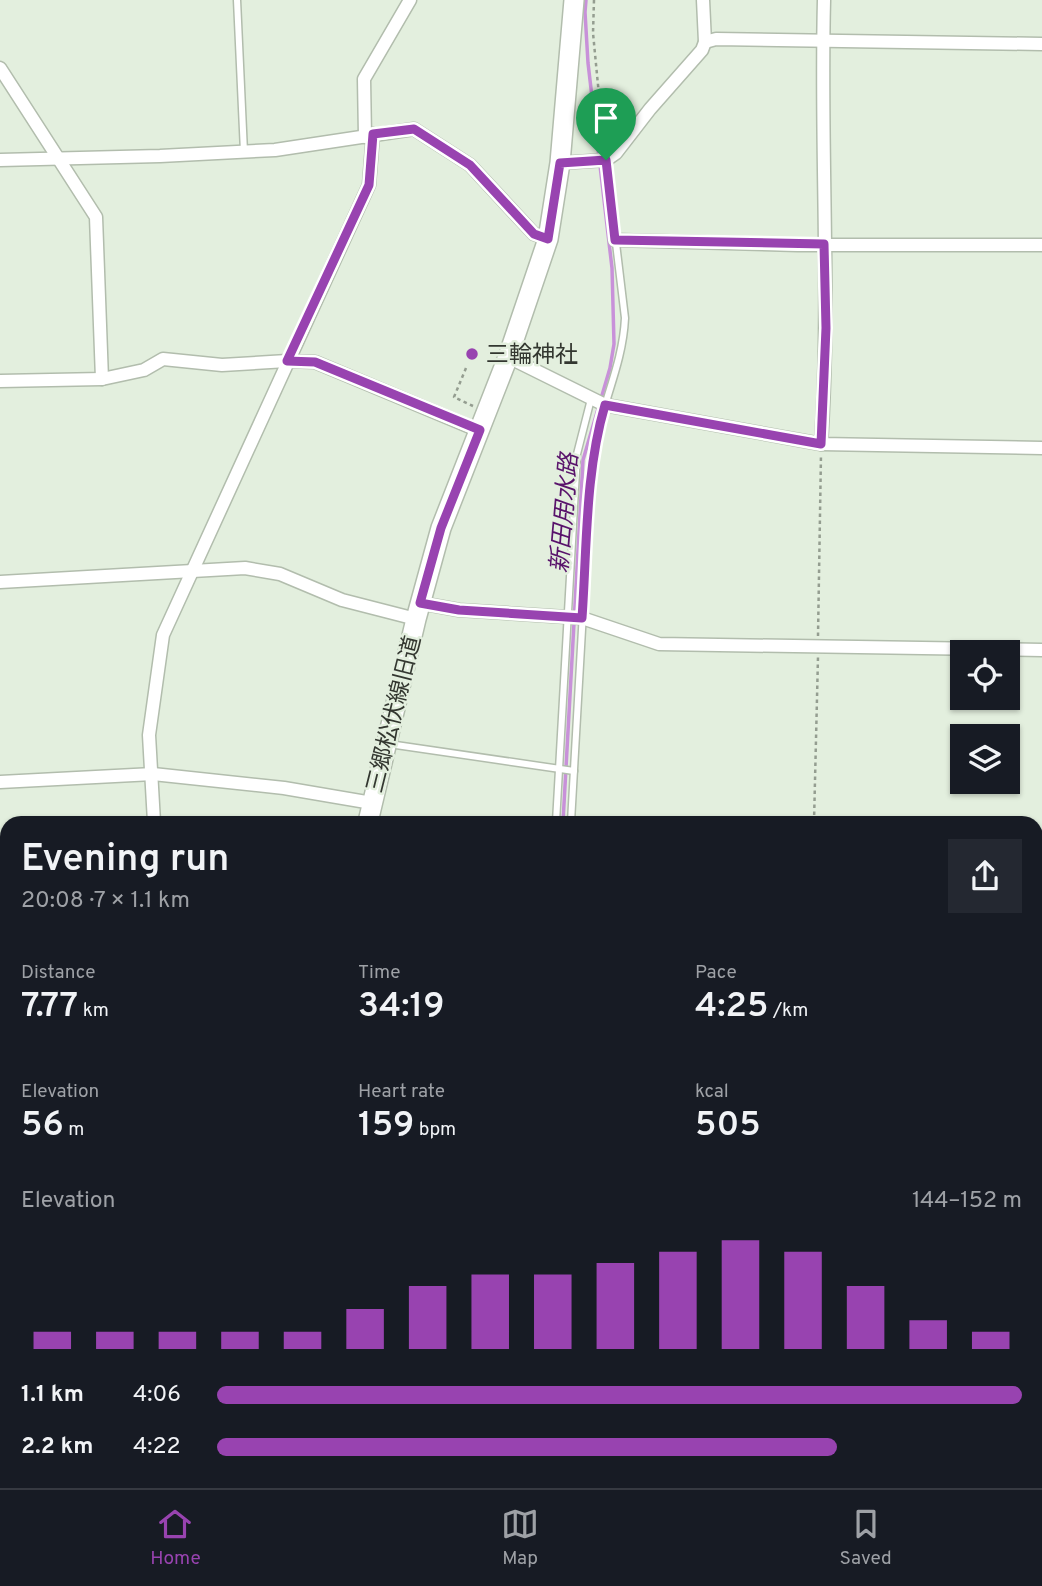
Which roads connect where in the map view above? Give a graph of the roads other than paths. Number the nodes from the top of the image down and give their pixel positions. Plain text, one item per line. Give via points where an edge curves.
1 (237, 0) edge
2 (410, 0) edge
3 (573, 0) edge
4 (703, 0) edge
5 (824, 0) edge
6 (705, 41) junction
7 (824, 42) junction
8 (1042, 44) edge
9 (0, 68) edge
10 (369, 136) junction
11 (244, 152) junction
12 (0, 160) edge
13 (59, 160) junction
14 (600, 160) junction
15 (560, 163) junction
16 (548, 239) junction
17 (615, 240) junction
18 (824, 244) junction
19 (1042, 245) edge
20 (508, 357) junction
21 (287, 361) junction
22 (102, 379) junction
23 (0, 381) edge
24 (591, 399) junction
25 (605, 405) junction
26 (484, 421) junction
27 (821, 444) junction
28 (1042, 448) edge
29 (192, 571) junction
30 (0, 582) edge
31 (418, 611) junction
32 (568, 617) junction
33 (582, 618) junction
34 (1042, 650) edge
35 (564, 700) junction
36 (577, 701) junction
37 (387, 744) junction
38 (560, 770) junction
39 (574, 771) junction
40 (153, 774) junction
41 (0, 782) edge
42 (372, 803) junction
43 (154, 816) edge
44 (369, 816) edge
45 (556, 816) edge
46 (571, 816) edge

1 - 11 lane
2 - 10 street via 365,79
3 - 15 street, 三郷松伏線旧道
4 - 6 street
5 - 7 street
6 - 7 street
6 - 14 street via 616,153
7 - 8 street
7 - 18 street
9 - 13 street
10 - 11 street
10 - 16 street via 414,129 470,165 534,234
10 - 21 street via 369,185
11 - 13 street
12 - 13 street
13 - 22 street via 96,217
14 - 15 street
14 - 17 lane
15 - 16 street, 三郷松伏線旧道
16 - 20 street, 三郷松伏線旧道
17 - 18 street
17 - 25 lane via 625,318 618,369
18 - 19 street
18 - 27 street
20 - 24 street
20 - 26 street, 三郷松伏線旧道
21 - 22 street via 222,365 163,359 144,370
21 - 26 street via 315,362
21 - 29 street
22 - 23 street
24 - 25 street
24 - 32 lane via 577,454
25 - 27 street
25 - 33 lane via 592,472
26 - 31 street, 三郷松伏線旧道 via 441,528
27 - 28 street
29 - 30 street
29 - 31 street via 245,568 280,574 342,600
29 - 40 street via 163,635 149,735
31 - 32 street
31 - 37 street, 三郷松伏線旧道
32 - 33 street
32 - 35 lane
33 - 34 street via 659,644
33 - 36 lane
35 - 36 lane
35 - 38 lane
36 - 39 lane
37 - 38 lane
37 - 42 street, 三郷松伏線旧道
38 - 39 lane
38 - 45 lane
39 - 46 lane
40 - 41 street
40 - 42 street
40 - 43 street
42 - 44 street, 三郷松伏線旧道

